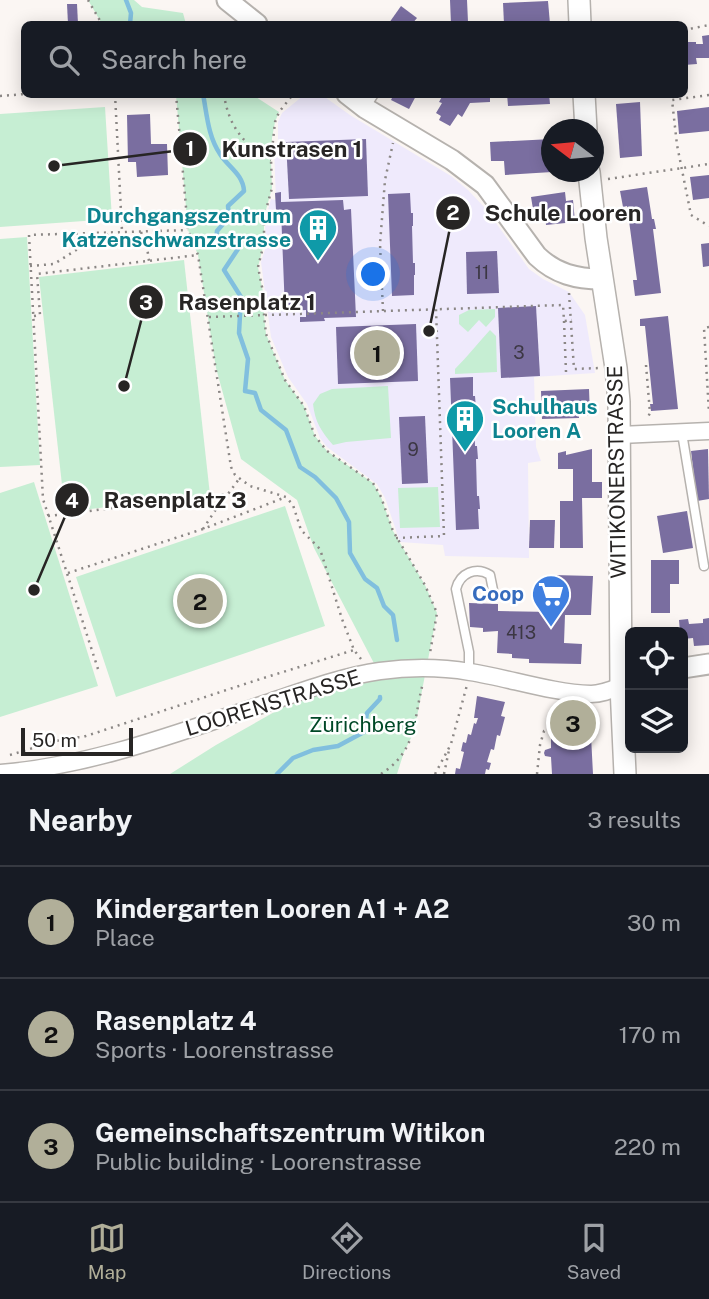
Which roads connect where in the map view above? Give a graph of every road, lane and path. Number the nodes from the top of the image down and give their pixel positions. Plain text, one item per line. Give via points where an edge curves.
1 (88, 0) edge
2 (227, 0) edge
3 (579, 0) edge
4 (100, 21) edge
5 (253, 21) edge
6 (592, 21) edge
7 (709, 25) edge
8 (688, 29) edge
9 (21, 94) edge
10 (709, 95) edge
11 (0, 96) edge
12 (115, 98) edge
13 (176, 98) edge
14 (224, 98) edge
15 (290, 98) edge
16 (584, 98) edge
17 (687, 98) edge
18 (688, 98) edge
19 (672, 100) joint
20 (370, 102) edge
21 (585, 119) edge
22 (405, 132) junction
23 (271, 160) junction
24 (709, 164) edge
25 (682, 168) junction
26 (604, 175) edge
27 (599, 182) edge
28 (709, 226) edge
29 (188, 230) junction
30 (122, 232) junction
31 (141, 232) junction
32 (112, 233) junction
33 (198, 255) junction
34 (149, 261) junction
35 (30, 266) junction
36 (602, 279) junction
37 (569, 291) dead end
38 (436, 309) junction
39 (383, 311) junction
40 (264, 315) junction
41 (34, 316) junction
42 (209, 317) junction
43 (572, 320) junction
44 (564, 321) junction
45 (709, 327) edge
46 (646, 365) dead end
47 (599, 368) dead end
48 (566, 372) dead end
49 (709, 413) edge
50 (648, 421) dead end
51 (709, 431) edge
52 (682, 433) junction
53 (620, 435) junction
54 (239, 479) junction
55 (226, 495) junction
56 (286, 497) junction
57 (48, 516) junction
58 (202, 529) junction
59 (396, 538) junction
60 (704, 566) dead end
61 (68, 573) junction
62 (493, 590) dead end
63 (625, 660) edge
64 (709, 664) edge
65 (688, 667) edge
66 (98, 669) dead end
67 (425, 673) junction
68 (468, 677) junction
69 (625, 684) edge
70 (626, 690) edge
71 (555, 700) dead end
72 (451, 744) junction
73 (5, 757) dead end
74 (0, 774) edge
75 (381, 774) edge
76 (435, 774) edge
77 (444, 774) edge
78 (537, 774) edge
79 (625, 774) edge

1 - 4 path
2 - 5 street
3 - 6 main road
7 - 8 path
9 - 11 path
10 - 18 path
12 - 30 path
13 - 29 path
14 - 23 path via 233,127 255,152
15 - 23 path via 275,122
16 - 21 main road
17 - 19 path
19 - 25 path
20 - 22 street
22 - 36 street via 485,185 546,264 575,277
22 - 39 path via 394,140 385,180 380,244
23 - 40 path via 272,188 258,267
24 - 25 path
25 - 26 path
25 - 28 path via 691,215
27 - 36 main road, WITIKONERSTRASSE
29 - 31 path
29 - 33 path
30 - 31 path
30 - 32 path
31 - 34 path
32 - 35 path via 54,264
32 - 35 path via 29,235
33 - 34 path
33 - 42 path
34 - 41 path via 37,274 40,315
35 - 41 path
36 - 53 main road, WITIKONERSTRASSE via 616,368
37 - 43 path
38 - 39 path
38 - 44 path via 563,305
38 - 59 path via 444,536
39 - 40 path
40 - 42 path
40 - 59 path via 274,354 304,406 315,436 327,451 373,483
41 - 57 path via 43,499
42 - 54 path via 231,467
43 - 44 path
43 - 47 path via 574,369
44 - 48 path
45 - 49 path via 704,328
46 - 50 path
51 - 52 street
52 - 53 street
52 - 60 lane
53 - 63 main road, WITIKONERSTRASSE
54 - 55 path
54 - 56 path
55 - 57 path
55 - 58 path
56 - 58 path
56 - 73 path via 301,530 320,549 354,650
57 - 61 path
58 - 61 path
59 - 67 path via 437,613
61 - 66 path
62 - 68 lane via 490,575 484,571 458,580 469,652
64 - 65 street
67 - 68 street, LOORENSTRASSE
67 - 74 street, LOORENSTRASSE via 378,671 127,748
67 - 75 path via 414,732 404,752
68 - 69 street, LOORENSTRASSE via 591,694
68 - 72 path
70 - 79 main road, WITIKONERSTRASSE
71 - 78 path via 553,729 544,730
72 - 76 path
72 - 77 path

